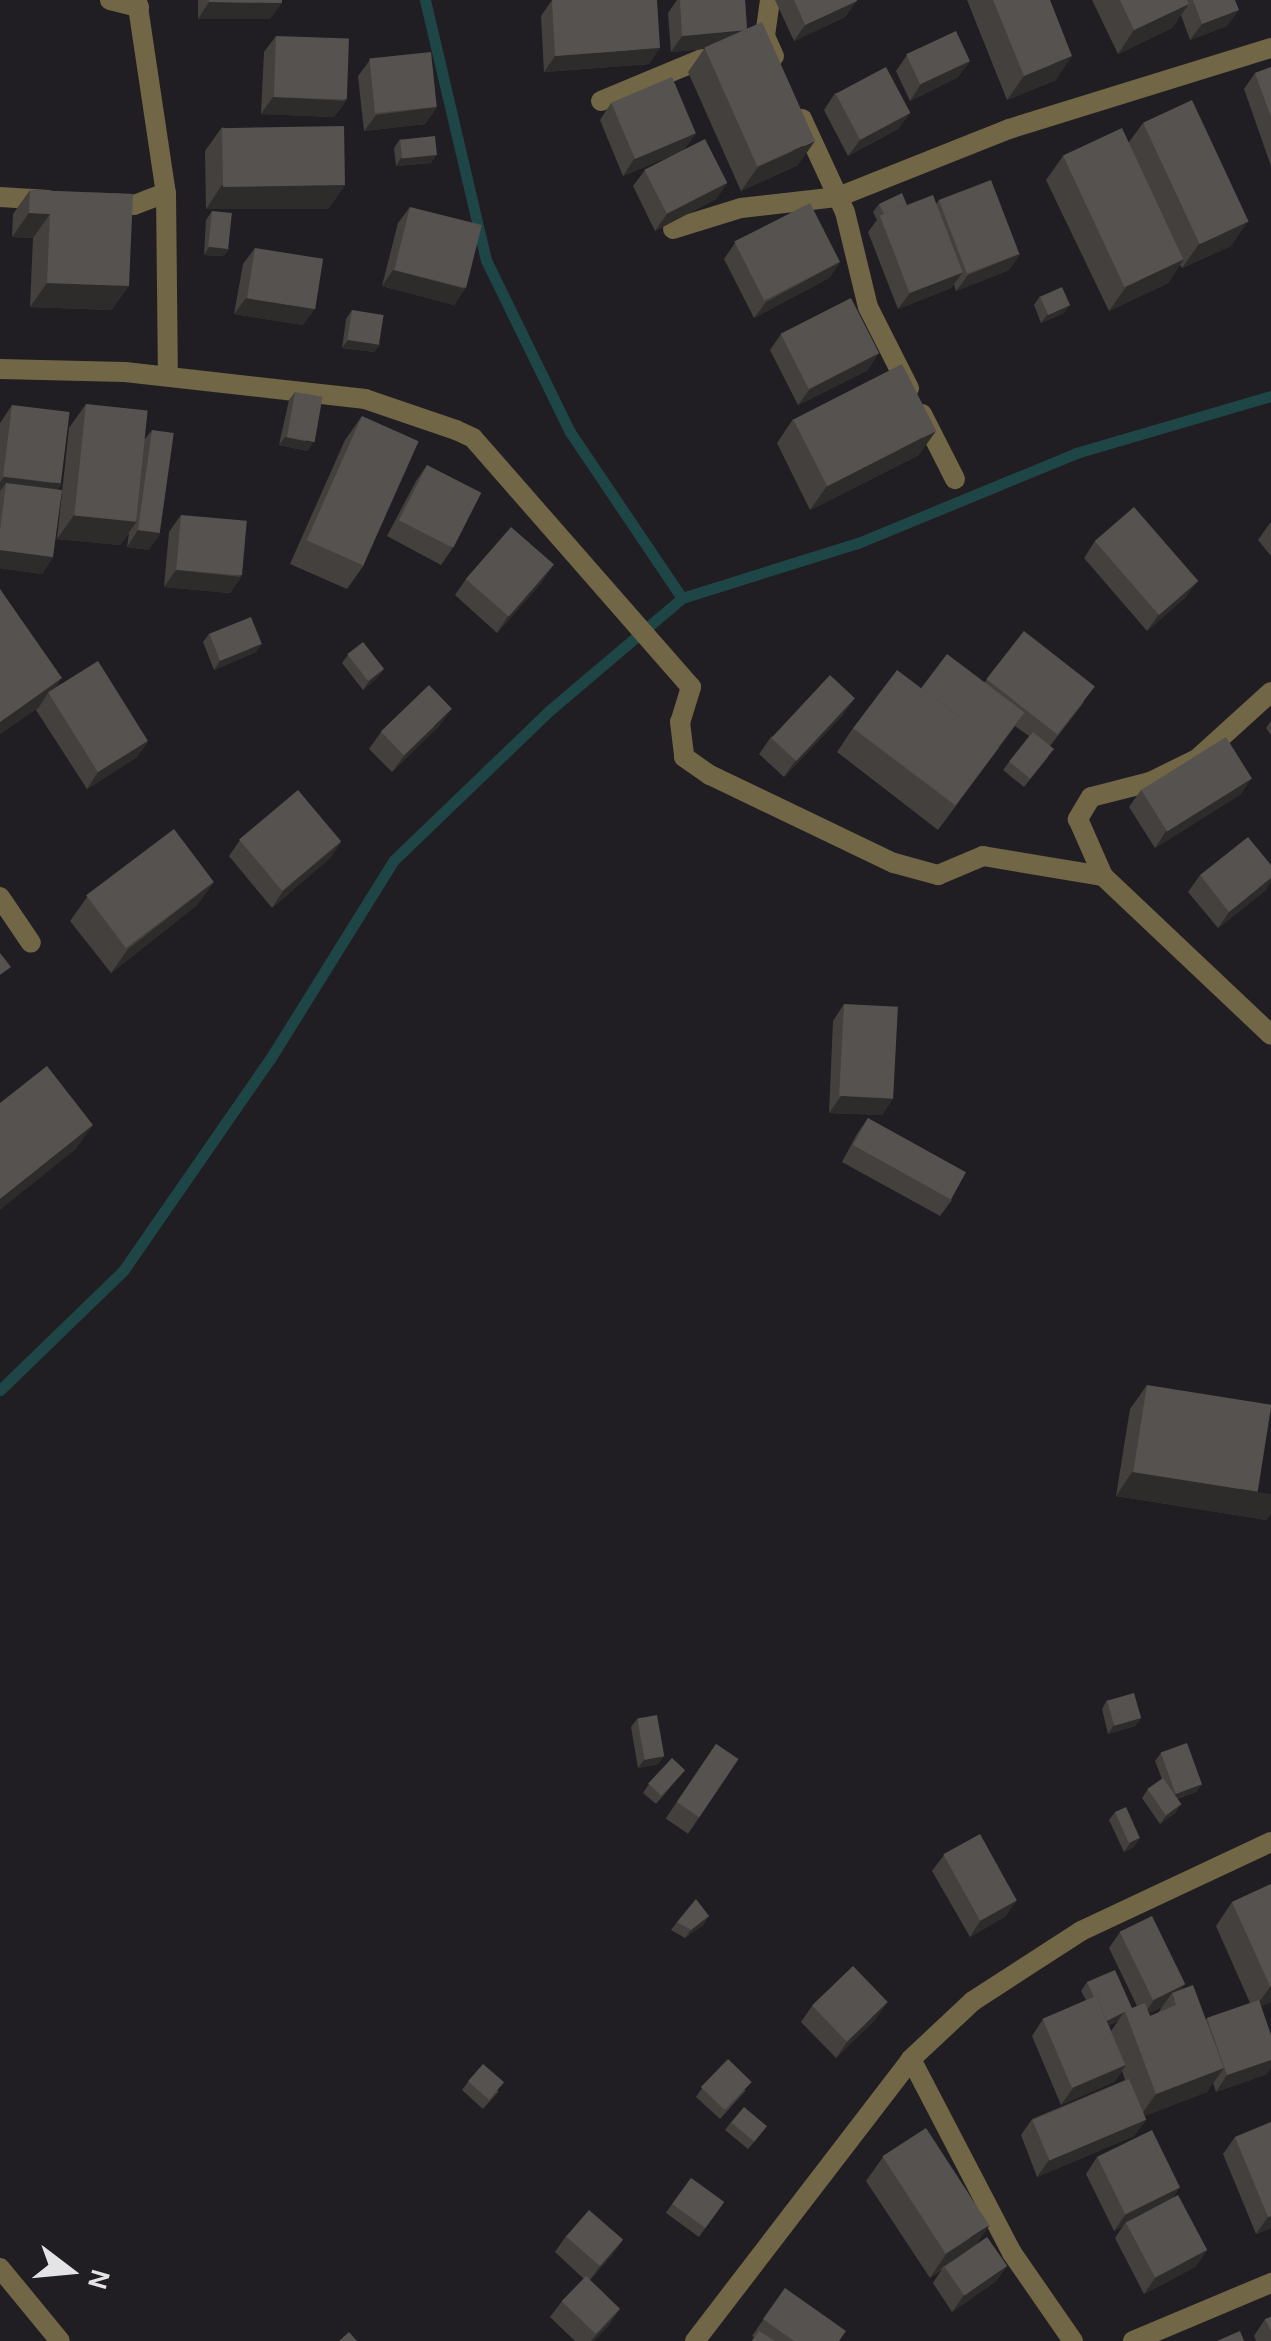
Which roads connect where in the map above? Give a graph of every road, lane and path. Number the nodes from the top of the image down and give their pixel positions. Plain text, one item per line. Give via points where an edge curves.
1 (110, 0) edge
2 (770, 0) edge
3 (138, 4) edge
4 (765, 36) junction
5 (1271, 48) edge
6 (601, 101) dead end
7 (166, 194) junction
8 (0, 197) edge
9 (838, 198) junction
10 (673, 230) edge
11 (0, 369) edge
12 (168, 376) junction
13 (955, 479) dead end
14 (1271, 692) edge
15 (1103, 876) junction
16 (0, 897) edge
17 (31, 943) dead end
18 (1271, 1035) edge
19 (1271, 1842) edge
20 (911, 2059) junction
21 (0, 2268) edge
22 (1271, 2283) edge
23 (60, 2341) edge
24 (695, 2341) edge
25 (1072, 2341) edge
26 (1132, 2341) edge

1 - 3 street
2 - 4 street
3 - 7 street
4 - 6 street
4 - 9 street
5 - 9 street via 1009,129
7 - 8 street via 134,205
7 - 12 street
9 - 10 street via 741,208
9 - 13 street via 868,307
11 - 12 street
12 - 15 street via 365,399 474,438 692,688 680,722 684,757 710,775 894,864 938,875 983,856
14 - 15 street via 1197,759 1150,782 1091,797 1078,819
15 - 18 street
16 - 17 street
19 - 20 street via 1030,1960
20 - 24 street
20 - 25 street via 1012,2253
21 - 23 street
22 - 26 street

